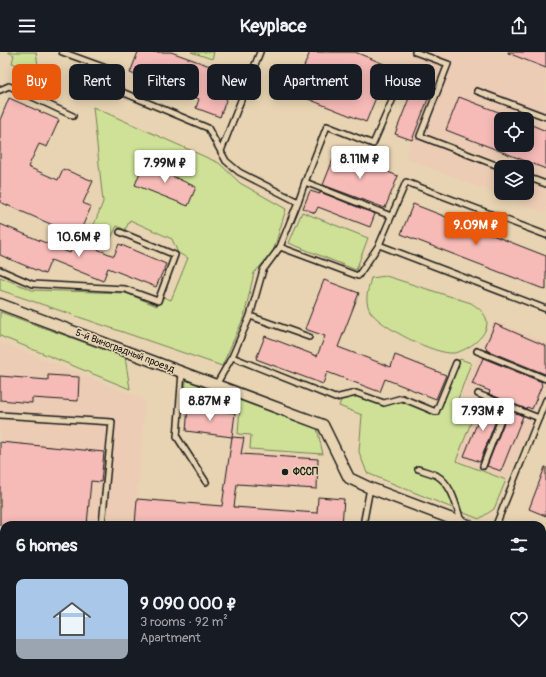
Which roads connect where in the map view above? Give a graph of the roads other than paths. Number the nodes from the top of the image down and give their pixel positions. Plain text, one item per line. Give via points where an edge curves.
1 (62, 52) edge
2 (260, 52) edge
3 (415, 52) edge
4 (0, 90) edge
5 (477, 91) dead end
6 (392, 100) edge
7 (73, 116) dead end
8 (546, 117) edge
9 (221, 151) junction
10 (494, 164) edge
11 (534, 180) edge
12 (305, 182) junction
13 (546, 184) edge
14 (298, 202) junction
15 (391, 216) junction
16 (120, 232) dead end
17 (546, 235) edge
18 (379, 245) junction
19 (280, 247) junction
20 (0, 270) edge
21 (0, 304) edge
22 (546, 309) edge
23 (250, 316) junction
24 (309, 337) dead end
25 (477, 351) dead end
26 (232, 357) junction
27 (456, 363) dead end
28 (182, 372) junction
29 (546, 379) edge
30 (216, 385) junction
31 (478, 394) dead end
32 (546, 400) edge
33 (506, 406) junction
34 (0, 415) edge
35 (539, 418) junction
36 (483, 466) dead end
37 (418, 468) dead end
38 (206, 482) dead end
39 (370, 488) junction
40 (102, 521) edge
41 (364, 521) edge
42 (456, 521) edge
43 (463, 521) edge
44 (498, 521) edge

1 - 9 lane via 106,68 122,92 208,128
2 - 9 lane
3 - 10 lane via 448,64 420,136
4 - 7 lane via 9,86
5 - 8 lane
6 - 12 lane via 373,144 327,126
9 - 14 lane via 226,161 239,172
11 - 13 lane
12 - 14 lane
12 - 15 lane
14 - 19 lane
15 - 17 lane via 406,182
15 - 18 lane
16 - 20 lane via 175,255 158,301 125,289 32,284
18 - 19 lane via 358,276
18 - 22 lane
19 - 23 lane via 263,270
21 - 28 street, 5-й Виноградный проезд
23 - 24 lane
23 - 26 lane
25 - 29 lane
26 - 27 lane via 335,398 356,393 384,403 402,398 436,412
26 - 30 lane
28 - 30 street, 5-й Виноградный проезд
28 - 38 lane via 177,437
30 - 39 street, 5-й Виноградный проезд via 323,425 349,478
31 - 33 lane
32 - 35 lane
33 - 35 lane
33 - 36 lane
34 - 40 lane via 112,422
35 - 44 lane
37 - 43 lane via 445,482
39 - 41 lane
39 - 42 street, 5-й Виноградный проезд

